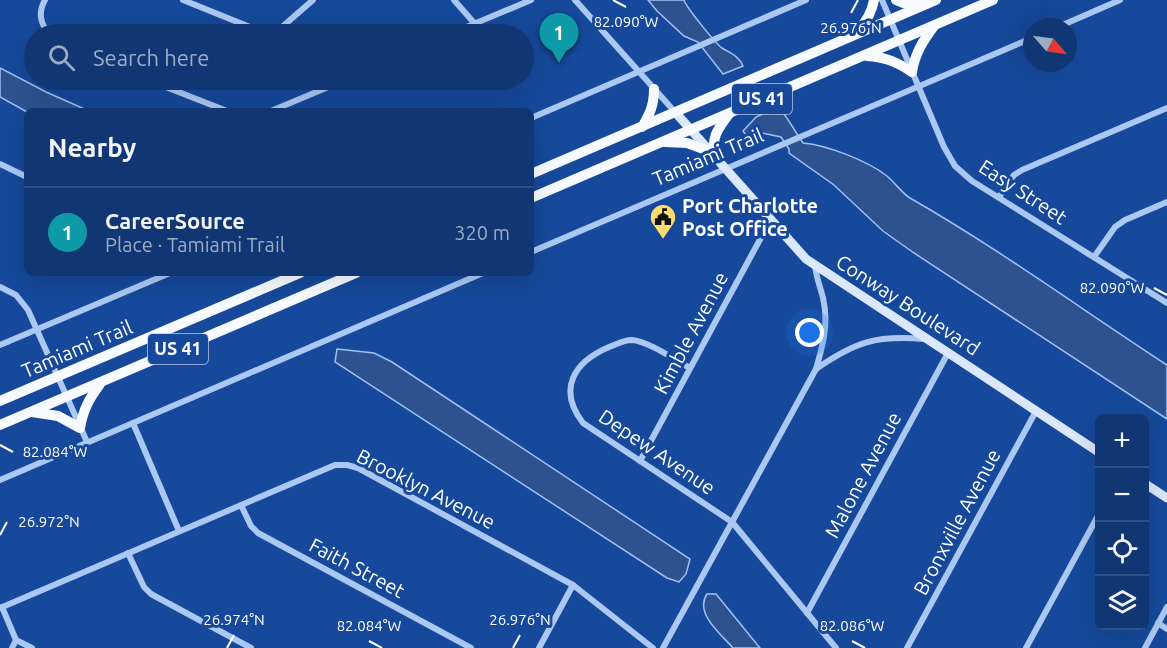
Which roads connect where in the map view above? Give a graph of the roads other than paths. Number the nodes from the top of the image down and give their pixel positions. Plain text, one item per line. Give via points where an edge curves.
1 (45, 0) edge
2 (183, 0) edge
3 (313, 0) edge
4 (454, 0) edge
5 (531, 0) edge
6 (574, 0) edge
7 (806, 0) edge
8 (874, 0) edge
9 (882, 0) edge
10 (896, 0) edge
11 (936, 0) edge
12 (993, 0) edge
13 (1120, 0) edge
14 (924, 5) junction
15 (891, 19) junction
16 (1077, 19) edge
17 (43, 24) edge
18 (242, 24) edge
19 (285, 24) edge
20 (475, 24) joint
21 (935, 25) junction
22 (855, 35) junction
23 (899, 40) junction
24 (1023, 42) edge
25 (864, 55) junction
26 (639, 72) junction
27 (912, 72) junction
28 (918, 87) junction
29 (654, 89) junction
30 (173, 90) edge
31 (313, 90) edge
32 (218, 108) edge
33 (277, 108) edge
34 (1167, 108) edge
35 (675, 112) junction
36 (731, 112) junction
37 (534, 117) edge
38 (642, 127) junction
39 (691, 129) junction
40 (662, 142) junction
41 (711, 153) junction
42 (0, 164) edge
43 (725, 169) junction
44 (534, 173) edge
45 (24, 176) edge
46 (534, 197) edge
47 (999, 197) junction
48 (1167, 202) edge
49 (770, 221) junction
50 (534, 251) edge
51 (1094, 257) junction
52 (814, 265) junction
53 (161, 276) edge
54 (293, 276) edge
55 (349, 276) edge
56 (476, 276) edge
57 (0, 287) edge
58 (1167, 303) edge
59 (37, 330) junction
60 (927, 339) junction
61 (0, 345) edge
62 (948, 353) junction
63 (690, 369) junction
64 (816, 369) junction
65 (58, 377) junction
66 (101, 382) junction
67 (66, 397) junction
68 (0, 401) edge
69 (1036, 411) junction
70 (32, 412) junction
71 (132, 423) junction
72 (0, 426) edge
73 (81, 428) junction
74 (87, 442) junction
75 (1095, 450) edge
76 (640, 461) junction
77 (0, 480) edge
78 (1149, 486) edge
79 (1167, 498) edge
80 (241, 505) junction
81 (1095, 521) edge
82 (732, 522) junction
83 (179, 531) junction
84 (128, 553) junction
85 (573, 585) junction
86 (1, 607) edge
87 (1167, 607) edge
88 (807, 613) junction
89 (1158, 623) junction
90 (1167, 629) edge
91 (16, 640) junction
92 (12, 648) edge
93 (32, 648) edge
94 (251, 648) edge
95 (471, 648) edge
96 (539, 648) edge
97 (653, 648) edge
98 (663, 648) edge
99 (837, 648) edge
100 (907, 648) edge
101 (1026, 648) edge
102 (1145, 648) edge

1 - 17 street via 40,14
2 - 18 street
3 - 19 street
4 - 20 street
5 - 20 street
6 - 26 street, Conway Boulevard
7 - 26 street
8 - 22 main road via 866,22
9 - 15 street, Easy Street
10 - 14 main road
11 - 14 main road, US 41
12 - 21 main road, Tamiami Trail / US 41
13 - 16 street
14 - 15 main road, US 41
15 - 22 main road, US 41
15 - 23 street, Easy Street
21 - 23 main road, Tamiami Trail / US 41
21 - 27 main road via 920,45
22 - 35 main road, US 41
23 - 25 main road, Tamiami Trail / US 41
23 - 27 street, Easy Street
24 - 28 street, Tamiami Trail
25 - 27 main road via 885,57
25 - 36 main road, Tamiami Trail / US 41
26 - 29 street, Conway Boulevard
26 - 37 street
27 - 28 street, Easy Street
28 - 43 street, Tamiami Trail
28 - 47 street, Easy Street via 955,166
29 - 35 street, Conway Boulevard
29 - 38 main road via 654,103
30 - 32 street
31 - 33 street
34 - 47 street via 1022,170
35 - 38 main road, US 41
35 - 39 street, Conway Boulevard
36 - 39 main road, Tamiami Trail / US 41
36 - 41 main road via 715,135
38 - 44 main road, US 41
39 - 40 main road, Tamiami Trail / US 41
39 - 41 street, Conway Boulevard
40 - 41 main road via 687,143
40 - 46 main road, Tamiami Trail / US 41
41 - 43 street, Conway Boulevard
42 - 45 street
43 - 49 street, Conway Boulevard
43 - 50 street, Tamiami Trail
47 - 51 street, Easy Street
48 - 51 street via 1115,227
49 - 52 street, Conway Boulevard
49 - 63 street, Kimble Avenue
51 - 58 street, Easy Street
52 - 60 street, Conway Boulevard
52 - 64 street via 826,320
53 - 59 street, Tamiami Trail
54 - 65 main road, Tamiami Trail / US 41
55 - 66 main road, Tamiami Trail / US 41
56 - 71 street
57 - 59 street via 23,302
59 - 61 street, Tamiami Trail
59 - 65 street
60 - 62 street, Conway Boulevard
60 - 64 street via 863,342
62 - 69 street, Conway Boulevard
62 - 88 street, Malone Avenue
63 - 76 street, Kimble Avenue
63 - 76 street, Depew Avenue via 634,340 597,352 578,367 571,390 576,413 583,423
64 - 82 street
65 - 67 street
65 - 68 main road, Tamiami Trail / US 41
66 - 67 main road, Tamiami Trail / US 41
66 - 73 main road via 83,412
67 - 70 main road, Tamiami Trail / US 41
67 - 73 street
69 - 75 street, Conway Boulevard
69 - 100 street, Bronxville Avenue
70 - 72 main road, Tamiami Trail / US 41
70 - 73 main road via 66,418
71 - 74 street
71 - 83 street
73 - 74 street
74 - 77 street
76 - 82 street, Depew Avenue
78 - 79 street
80 - 83 street, Brooklyn Avenue
80 - 85 street, Brooklyn Avenue via 334,465 347,465
80 - 95 street, Faith Street via 258,533
81 - 101 street
82 - 88 street, Depew Avenue
82 - 98 street
83 - 84 street, Brooklyn Avenue
84 - 86 street, Brooklyn Avenue
84 - 94 street via 151,594
85 - 96 street
85 - 97 street, Brooklyn Avenue
86 - 91 street
87 - 89 street
88 - 99 street, Depew Avenue
89 - 90 street
89 - 102 street
91 - 92 street
91 - 93 street

